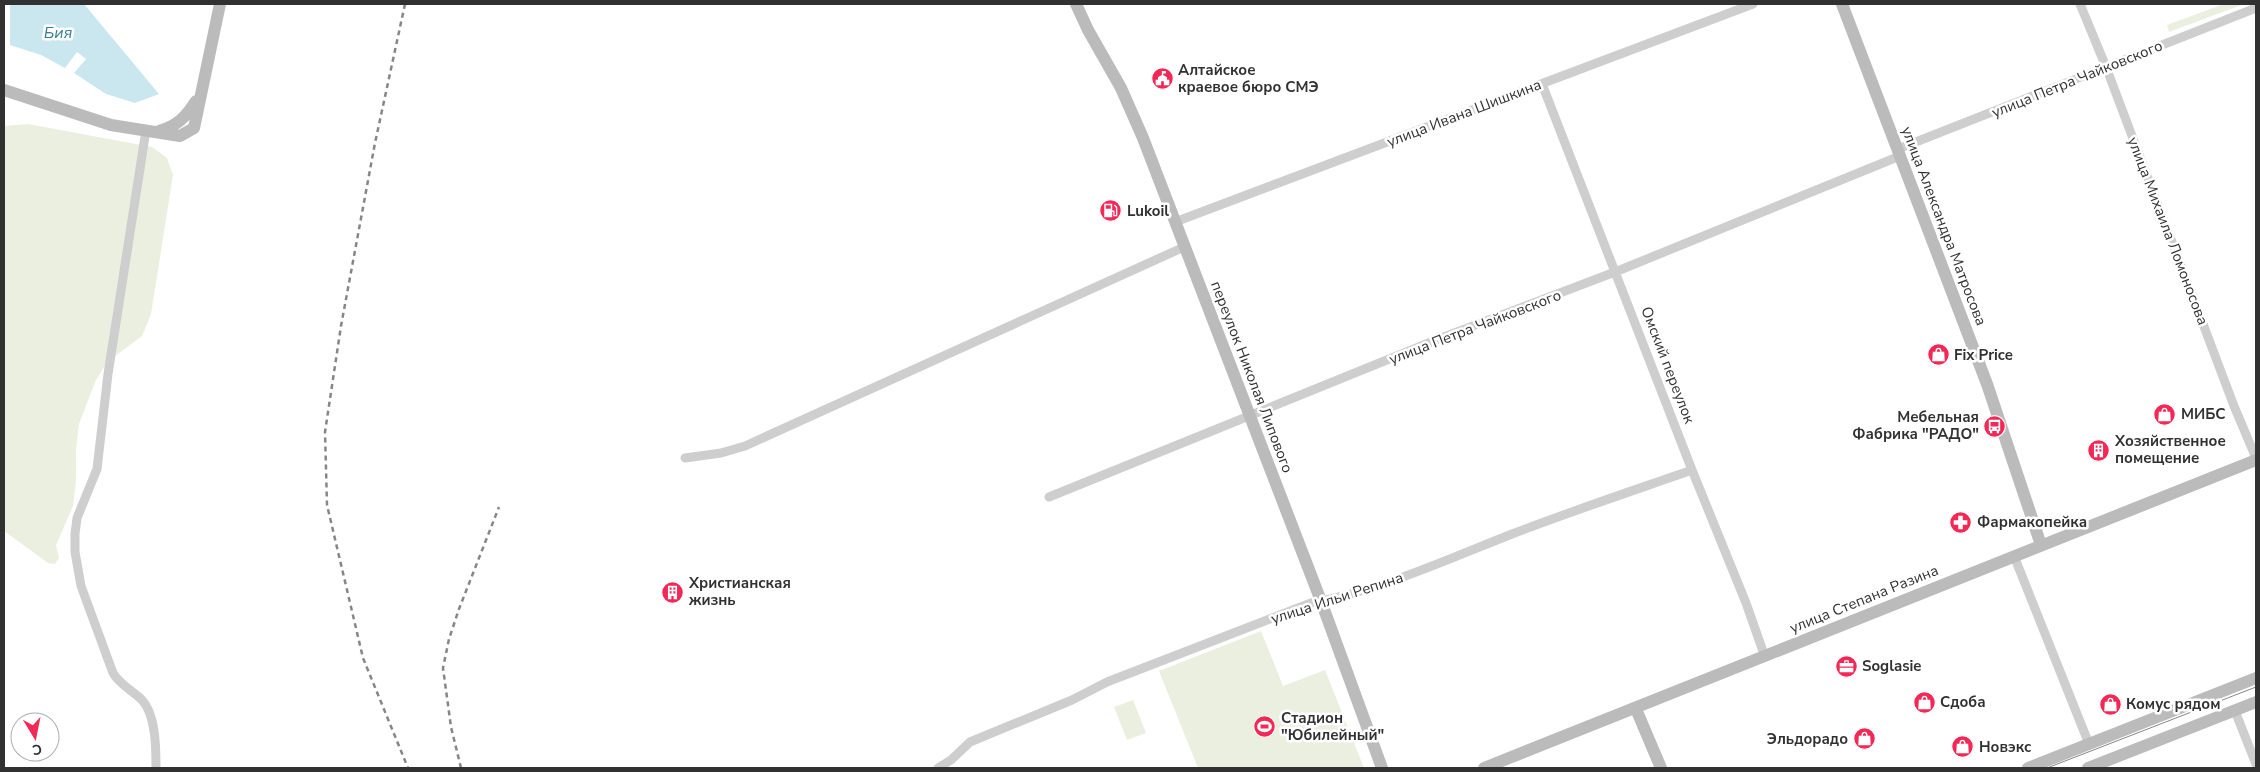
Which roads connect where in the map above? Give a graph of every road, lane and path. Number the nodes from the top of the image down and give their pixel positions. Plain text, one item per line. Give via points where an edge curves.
1 (220, 4) edge
2 (1076, 4) edge
3 (1753, 4) edge
4 (1842, 4) edge
5 (2080, 4) edge
6 (2256, 8) edge
7 (2106, 67) junction
8 (1542, 84) junction
9 (4, 90) edge
10 (152, 130) junction
11 (1899, 152) junction
12 (1175, 222) junction
13 (1184, 247) junction
14 (1615, 272) junction
15 (1250, 417) junction
16 (685, 458) dead end
17 (2256, 459) edge
18 (1692, 470) junction
19 (1049, 497) dead end
20 (2042, 545) junction
21 (2014, 556) junction
22 (1321, 601) junction
23 (1765, 657) junction
24 (2256, 678) edge
25 (2226, 690) junction
26 (2256, 702) edge
27 (1636, 709) junction
28 (2235, 711) junction
29 (2089, 744) junction
30 (2256, 764) edge
31 (156, 768) edge
32 (938, 768) edge
33 (1382, 768) edge
34 (1484, 768) edge
35 (1661, 768) edge
36 (2028, 768) edge
37 (2088, 768) edge

1 - 10 street via 201,95 186,116 172,127
2 - 12 street, переулок Николая Липового via 1121,88
3 - 8 street, улица Ивана Шишкина
4 - 11 street, улица Александра Матросова
5 - 7 street, улица Михаила Ломоносова
6 - 7 street, улица Петра Чайковского
7 - 11 street, улица Петра Чайковского
7 - 17 street, улица Михаила Ломоносова
8 - 12 street, улица Ивана Шишкина
8 - 14 street, Омский переулок
9 - 10 street via 111,125
10 - 31 street via 108,374 97,469 78,518 75,543 81,586 114,673 141,699 149,713 156,742
11 - 14 street, улица Петра Чайковского
11 - 20 street, улица Александра Матросова
12 - 13 street, переулок Николая Липового
13 - 15 street, переулок Николая Липового
13 - 16 street via 752,443 721,453
14 - 15 street, улица Петра Чайковского via 1436,340
14 - 18 street, Омский переулок
15 - 19 street, улица Петра Чайковского
15 - 22 street, переулок Николая Липового
17 - 20 street, улица Степана Разина
18 - 22 street, улица Ильи Репина via 1521,531 1422,571
18 - 23 street, Омский переулок
20 - 21 street, улица Степана Разина
21 - 23 street, улица Степана Разина
21 - 29 street
22 - 32 street, улица Ильи Репина via 1107,682 970,742
22 - 33 street, переулок Николая Липового
23 - 27 street, улица Степана Разина
24 - 25 street
25 - 28 street
25 - 29 street
26 - 28 street
27 - 34 street, улица Степана Разина
27 - 35 street
28 - 30 street
28 - 37 street
29 - 36 street

